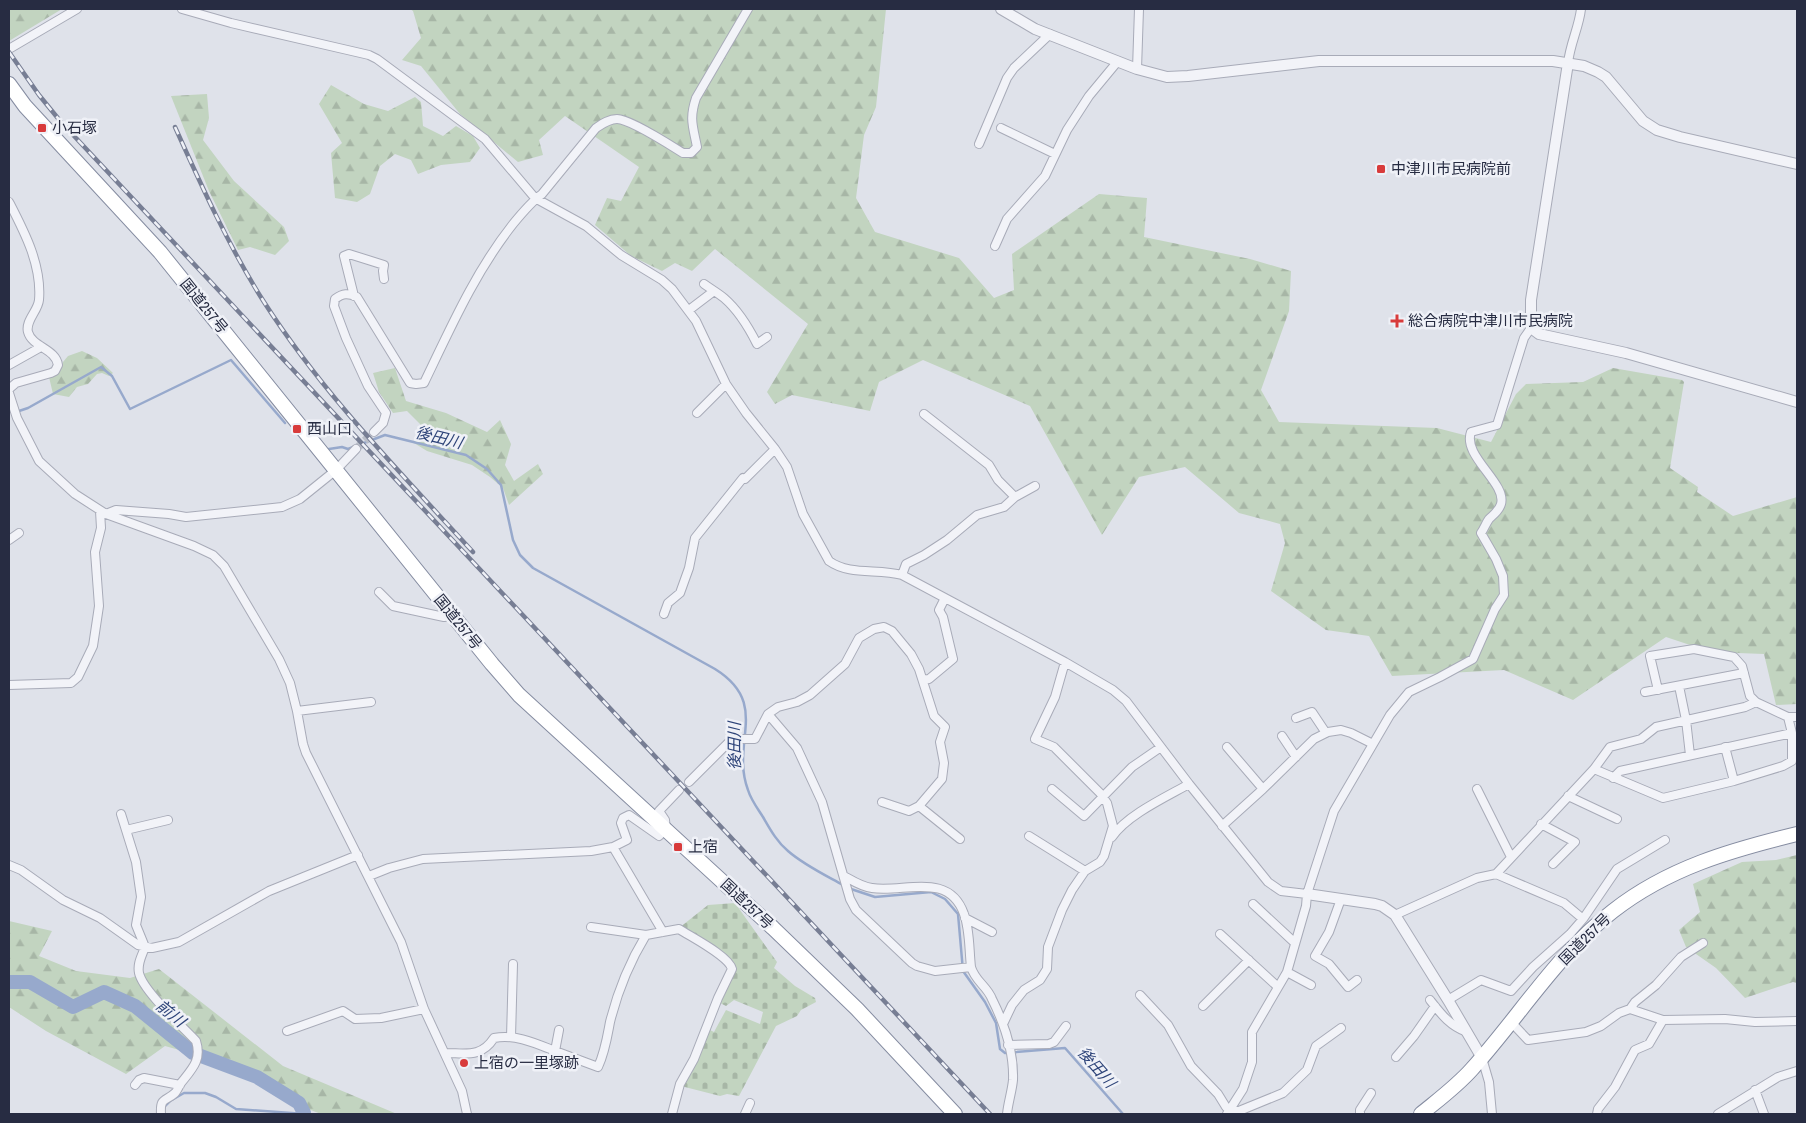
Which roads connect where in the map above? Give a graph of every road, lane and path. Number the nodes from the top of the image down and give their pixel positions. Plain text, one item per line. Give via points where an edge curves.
1 (77, 9) edge
2 (182, 9) edge
3 (748, 9) edge
4 (1001, 9) edge
5 (1139, 9) edge
6 (1581, 9) edge
7 (1050, 34) junction
8 (11, 48) edge
9 (1118, 61) junction
10 (1568, 63) junction
11 (1137, 68) junction
12 (9, 84) edge
13 (1001, 128) dead end
14 (979, 144) dead end
15 (1055, 154) junction
16 (1797, 164) edge
17 (535, 198) junction
18 (9, 202) edge
19 (995, 246) dead end
20 (384, 279) dead end
21 (704, 284) dead end
22 (714, 291) junction
23 (354, 296) junction
24 (689, 310) junction
25 (1531, 328) junction
26 (768, 337) dead end
27 (41, 347) junction
28 (9, 365) edge
29 (726, 384) junction
30 (9, 389) edge
31 (9, 393) edge
32 (1797, 402) edge
33 (697, 413) dead end
34 (924, 414) dead end
35 (374, 432) tunnel mouth
36 (775, 448) junction
37 (356, 449) tunnel mouth
38 (336, 470) junction
39 (1035, 486) dead end
40 (1015, 498) junction
41 (103, 512) junction
42 (19, 533) dead end
43 (9, 540) edge
44 (902, 575) junction
45 (379, 592) dead end
46 (945, 598) junction
47 (664, 614) dead end
48 (453, 615) junction
49 (1065, 662) junction
50 (1744, 673) junction
51 (923, 680) junction
52 (9, 685) edge
53 (1679, 686) junction
54 (1658, 690) junction
55 (1645, 692) dead end
56 (371, 702) dead end
57 (1756, 702) junction
58 (298, 711) junction
59 (768, 714) junction
60 (1788, 717) junction
61 (1797, 717) edge
62 (1296, 718) dead end
63 (1686, 720) junction
64 (1326, 733) junction
65 (1792, 733) junction
66 (1282, 736) dead end
67 (1373, 744) junction
68 (1160, 747) junction
69 (1227, 747) dead end
70 (1725, 748) junction
71 (1690, 755) junction
72 (1296, 756) junction
73 (1795, 761) edge
74 (1594, 769) junction
75 (1612, 778) junction
76 (1734, 781) junction
77 (689, 782) dead end
78 (1189, 784) junction
79 (1052, 789) dead end
80 (1263, 789) junction
81 (1477, 789) dead end
82 (679, 790) dead end
83 (1568, 796) junction
84 (1103, 798) junction
85 (882, 802) dead end
86 (919, 806) junction
87 (121, 814) dead end
88 (1617, 819) dead end
89 (168, 820) dead end
90 (1541, 824) junction
91 (1222, 826) junction
92 (666, 829) junction
93 (126, 830) junction
94 (1797, 834) edge
95 (1029, 836) dead end
96 (960, 839) dead end
97 (1110, 840) junction
98 (1665, 840) dead end
99 (613, 847) junction
100 (358, 855) junction
101 (1511, 857) junction
102 (1553, 864) dead end
103 (9, 865) edge
104 (1085, 871) junction
105 (1496, 874) junction
106 (369, 876) junction
107 (844, 878) junction
108 (1307, 894) junction
109 (1341, 899) junction
110 (1253, 904) dead end
111 (1395, 915) junction
112 (965, 918) junction
113 (1583, 920) junction
114 (590, 927) dead end
115 (663, 932) junction
116 (992, 932) dead end
117 (1220, 934) dead end
118 (646, 935) junction
119 (1295, 942) junction
120 (1702, 943) dead end
121 (145, 947) junction
122 (1249, 960) junction
123 (513, 964) dead end
124 (967, 968) junction
125 (1287, 972) junction
126 (1358, 980) dead end
127 (1311, 985) dead end
128 (1278, 987) junction
129 (1140, 995) dead end
130 (1448, 1000) junction
131 (1203, 1006) dead end
132 (424, 1009) junction
133 (1630, 1009) junction
134 (1663, 1020) junction
135 (1797, 1021) edge
136 (1512, 1023) junction
137 (1003, 1024) junction
138 (1066, 1026) dead end
139 (1341, 1028) dead end
140 (559, 1030) dead end
141 (287, 1031) dead end
142 (1467, 1032) junction
143 (511, 1037) junction
144 (1008, 1046) junction
145 (555, 1051) junction
146 (445, 1053) junction
147 (1396, 1057) dead end
148 (1482, 1058) junction
149 (1797, 1071) edge
150 (135, 1085) dead end
151 (180, 1085) junction
152 (1755, 1090) junction
153 (1371, 1093) dead end
154 (750, 1103) dead end
155 (1229, 1112) edge
156 (162, 1114) edge
157 (467, 1114) edge
158 (672, 1114) edge
159 (744, 1114) edge
160 (955, 1114) edge
161 (1007, 1114) edge
162 (1360, 1114) edge
163 (1421, 1114) edge
164 (1492, 1114) edge
165 (1597, 1114) edge
166 (1718, 1114) edge
167 (1764, 1114) edge

1 - 8 street
2 - 17 street via 361,52 377,59 485,140
3 - 17 street via 696,98 690,116 697,147 691,153 683,153 631,123 618,119 607,121 596,128 542,194
4 - 7 street
5 - 11 street
6 - 10 street
7 - 9 street
7 - 14 street via 1007,78
9 - 11 street
9 - 15 street via 1089,96
10 - 11 street via 1319,61 1188,76 1167,76
10 - 16 street via 1584,66 1606,77 1643,121 1657,130
10 - 25 street via 1531,300
12 - 38 highway, 国道257号 via 25,106 160,252
13 - 15 street
15 - 19 street via 1046,176 1007,219
17 - 23 street via 498,242 424,383 410,383
17 - 24 street via 586,226 621,255 662,280
18 - 27 street via 36,266 39,301 27,329
20 - 23 street via 384,265 349,254 344,256
21 - 22 street
22 - 24 street
22 - 26 street via 732,305 757,344
23 - 35 street via 342,294 335,299 334,306 368,386 386,413 383,423
24 - 29 street
25 - 32 street via 1539,334 1626,353
25 - 67 street via 1524,338 1497,425 1472,432 1469,437 1472,450 1500,496 1501,504 1481,533 1503,576 1504,595 1473,659 1409,692 1390,715
27 - 28 street
27 - 30 street via 58,361 55,371 16,383
29 - 33 street
29 - 36 street
31 - 41 street via 17,418 39,461 75,494
34 - 40 street via 989,465
36 - 44 street via 787,467 802,514 829,561 845,569
36 - 47 street via 743,478 695,538 680,594 668,603
37 - 38 street
38 - 41 street via 300,499 282,507 186,517 116,510
38 - 48 highway, 国道257号
39 - 40 street
40 - 44 street via 1004,507 977,515 947,540 906,564
41 - 52 street via 95,552 99,606 92,646 78,677 71,683
41 - 58 street via 194,546 213,555 224,566 279,659
42 - 43 street
44 - 46 street
45 - 48 street via 393,606 444,617
46 - 49 street
46 - 51 street via 939,610 953,659 929,679
48 - 92 highway, 国道257号 via 530,707
49 - 68 street via 1126,701
49 - 84 street via 1055,697 1035,739 1054,747
50 - 53 street
50 - 54 street via 1734,657 1694,649 1650,656
50 - 57 street via 1750,696
51 - 59 street via 911,654 892,631 884,627 874,628 859,638 845,664 810,695
51 - 86 street via 934,716 945,727 940,742 944,763 942,779
53 - 54 street
53 - 63 street
54 - 55 street
56 - 58 street
57 - 60 street
57 - 63 street
58 - 100 street via 306,752
59 - 77 street via 755,739 728,743
59 - 107 street via 797,748 822,802
60 - 61 street
60 - 65 street
62 - 64 street via 1312,712
63 - 71 street
63 - 74 street via 1656,727 1641,738 1610,747
64 - 67 street via 1341,730
64 - 72 street via 1314,739
65 - 70 street
65 - 73 street
66 - 72 street
67 - 108 street via 1334,811
68 - 78 street
68 - 84 street via 1132,767
69 - 80 street
70 - 71 street
70 - 76 street
71 - 75 street via 1620,771
72 - 80 street
73 - 76 street
74 - 75 street
74 - 83 street
75 - 76 street via 1663,798
78 - 91 street
78 - 97 street via 1127,822
79 - 84 street via 1084,816
80 - 91 street
81 - 101 street
82 - 92 street via 659,811
83 - 88 street
83 - 90 street
84 - 97 street via 1113,826
85 - 86 street via 909,811
86 - 96 street
87 - 93 street
89 - 93 street
90 - 101 street
90 - 102 street via 1575,842
91 - 108 street via 1275,888
92 - 99 street via 660,836 633,817 625,816 621,823 627,840
92 - 160 highway, 国道257号 via 857,1009
93 - 121 street via 136,862 141,897 136,925
94 - 136 highway, 国道257号 via 1740,848 1692,865 1636,895 1586,934
95 - 104 street
97 - 104 street via 1100,862
98 - 113 street via 1617,869
99 - 106 street via 591,851 423,859
99 - 115 street
100 - 106 street
100 - 121 street via 269,891 179,942
101 - 105 street
103 - 121 street
104 - 137 street via 1062,910 1048,946 1047,969 1040,980 1024,990
105 - 111 street via 1477,878
105 - 113 street via 1564,903
106 - 132 street via 401,942
107 - 112 street via 874,889 938,888 956,899
107 - 124 street via 856,910 912,963 935,971
108 - 109 street
108 - 119 street
109 - 111 street via 1382,906
109 - 126 street via 1329,932 1315,956 1329,964 1348,987
110 - 119 street
111 - 130 street
112 - 116 street
112 - 124 street
113 - 130 street via 1510,991 1480,980
114 - 118 street
115 - 118 street
115 - 158 street via 679,930 719,954 732,969 680,1084
117 - 122 street
118 - 145 street via 624,980 598,1067
119 - 125 street
120 - 133 street via 1681,957
121 - 151 street via 138,963 142,982 196,1041 198,1048 191,1072
122 - 128 street
122 - 131 street
123 - 143 street
124 - 137 street via 991,996
125 - 127 street
125 - 128 street
128 - 155 street via 1252,1032 1252,1062 1244,1089
129 - 155 street via 1168,1025 1191,1066 1218,1094
130 - 142 street
132 - 141 street via 381,1018 355,1019 343,1011
132 - 146 street
133 - 134 street
133 - 136 street via 1586,1032 1528,1040
134 - 135 street
134 - 165 street via 1648,1044 1635,1050
136 - 148 highway, 国道257号
137 - 144 street
138 - 144 street via 1049,1044
139 - 155 street via 1316,1046 1307,1070 1283,1093
140 - 145 street
142 - 147 street via 1447,1021 1432,1003 1414,1036
142 - 148 street
143 - 145 street
143 - 146 street via 494,1038 488,1047 476,1053
144 - 161 street via 1013,1081
146 - 157 street via 462,1091
148 - 163 highway, 国道257号 via 1471,1072
148 - 164 street via 1489,1082
149 - 152 street
150 - 151 street via 144,1078
151 - 156 street via 162,1102
152 - 166 street
152 - 167 street
153 - 162 street
154 - 159 street

